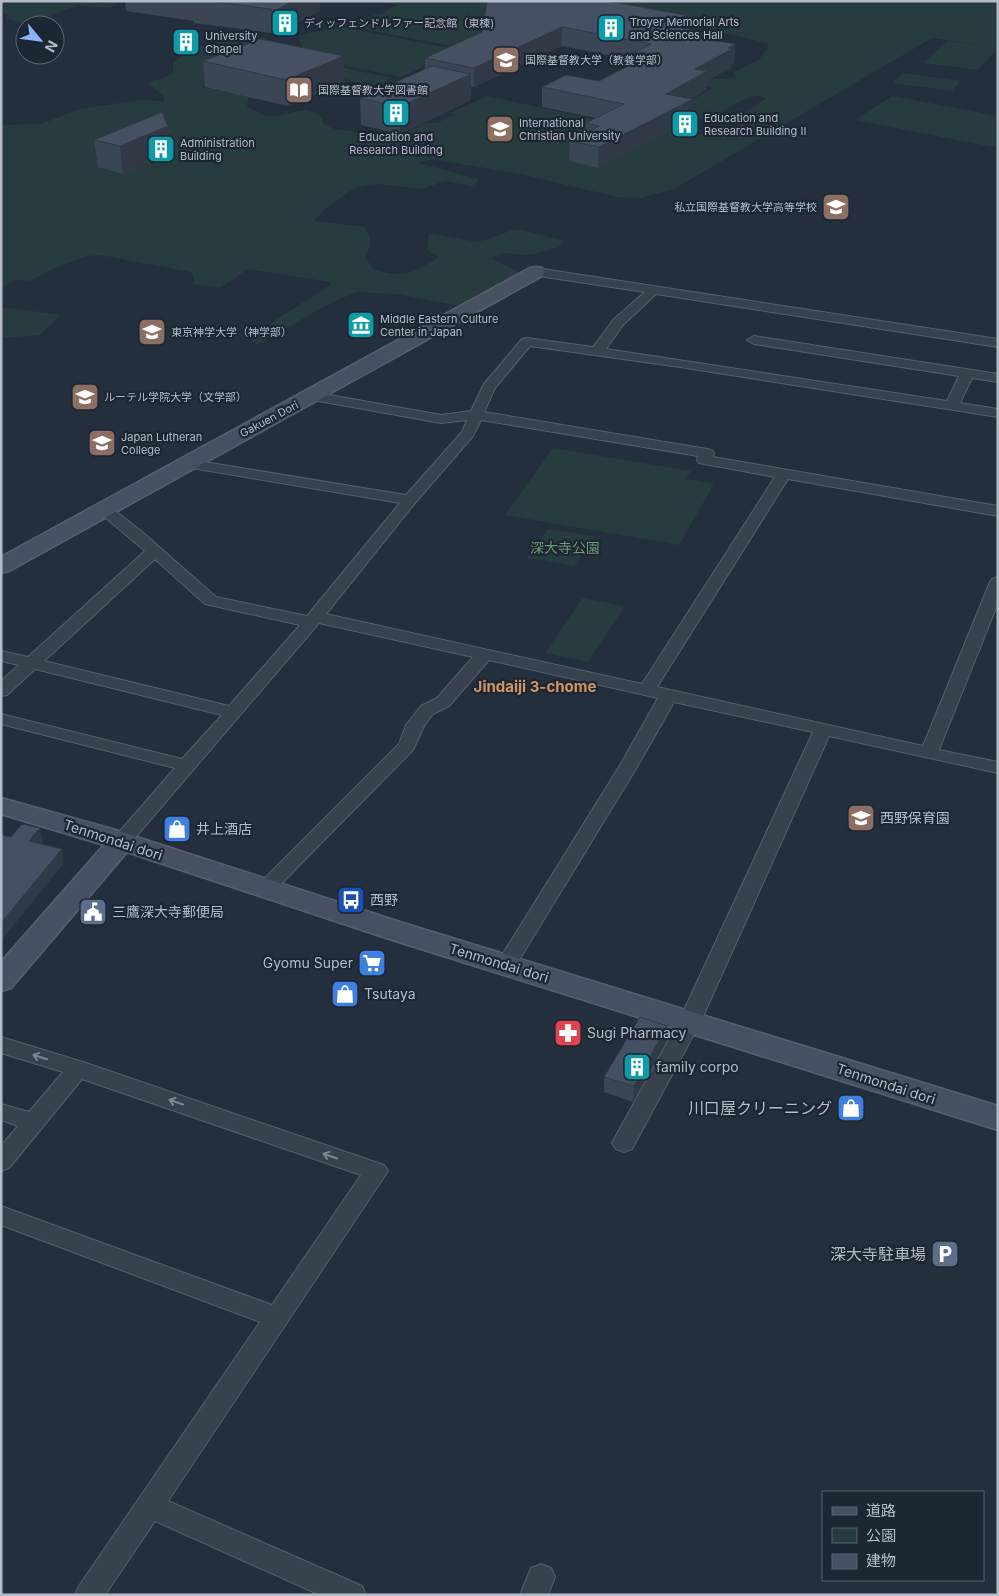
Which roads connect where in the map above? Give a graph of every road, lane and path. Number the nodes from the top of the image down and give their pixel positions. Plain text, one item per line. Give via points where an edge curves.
1 (536, 272) joint
2 (653, 290) junction
3 (754, 340) dead end
4 (998, 343) edge
5 (598, 351) junction
6 (967, 374) junction
7 (998, 378) edge
8 (313, 396) junction
9 (952, 406) junction
10 (998, 413) edge
11 (476, 415) junction
12 (186, 463) junction
13 (784, 474) junction
14 (410, 500) junction
15 (105, 510) junction
16 (998, 511) edge
17 (154, 550) junction
18 (1, 566) edge
19 (998, 582) edge
20 (314, 620) junction
21 (484, 654) junction
22 (1, 656) edge
23 (31, 663) junction
24 (647, 690) junction
25 (1, 691) edge
26 (669, 695) junction
27 (234, 712) junction
28 (1, 719) edge
29 (823, 729) junction
30 (929, 753) junction
31 (187, 766) junction
32 (998, 768) edge
33 (1, 806) edge
34 (121, 842) junction
35 (266, 888) junction
36 (506, 965) junction
37 (1, 981) edge
38 (690, 1021) junction
39 (1, 1045) edge
40 (78, 1069) junction
41 (1, 1112) edge
42 (998, 1118) edge
43 (34, 1122) junction
44 (624, 1143) dead end
45 (1, 1162) edge
46 (376, 1171) joint
47 (1, 1214) edge
48 (276, 1317) junction
49 (149, 1506) junction
50 (88, 1595) edge
51 (352, 1595) edge

1 - 2 street
1 - 8 street, Gakuen Dori
2 - 4 street
2 - 5 street via 643,304 621,320
3 - 6 street
5 - 9 street
5 - 11 street via 527,342 489,387
6 - 7 street
6 - 9 street
8 - 11 street via 441,419
8 - 12 street, Gakuen Dori
9 - 10 street
11 - 13 street via 707,453 704,460
11 - 14 street via 468,433
12 - 14 street
12 - 15 street, Gakuen Dori
13 - 16 street
13 - 24 street
14 - 20 street
15 - 17 street
15 - 18 street, Gakuen Dori
17 - 20 street via 211,601
17 - 23 street
19 - 30 street
20 - 21 street
20 - 27 street
21 - 24 street
21 - 35 street via 443,702 427,710 415,725 407,746
22 - 23 street
23 - 25 street
23 - 27 street
24 - 26 street
26 - 29 street
26 - 36 street
27 - 31 street
28 - 31 street
29 - 30 street
29 - 38 street
30 - 32 street
31 - 34 street
33 - 34 street, Tenmondai dori
34 - 35 street, Tenmondai dori
34 - 37 street
35 - 36 street, Tenmondai dori
36 - 38 street, Tenmondai dori
38 - 42 street, Tenmondai dori
38 - 44 street
40 -> 39 street
40 - 43 street
46 -> 40 street
41 - 43 street
43 - 45 street
46 - 48 street
47 - 48 street
48 - 49 street
49 - 50 street
49 - 51 street

